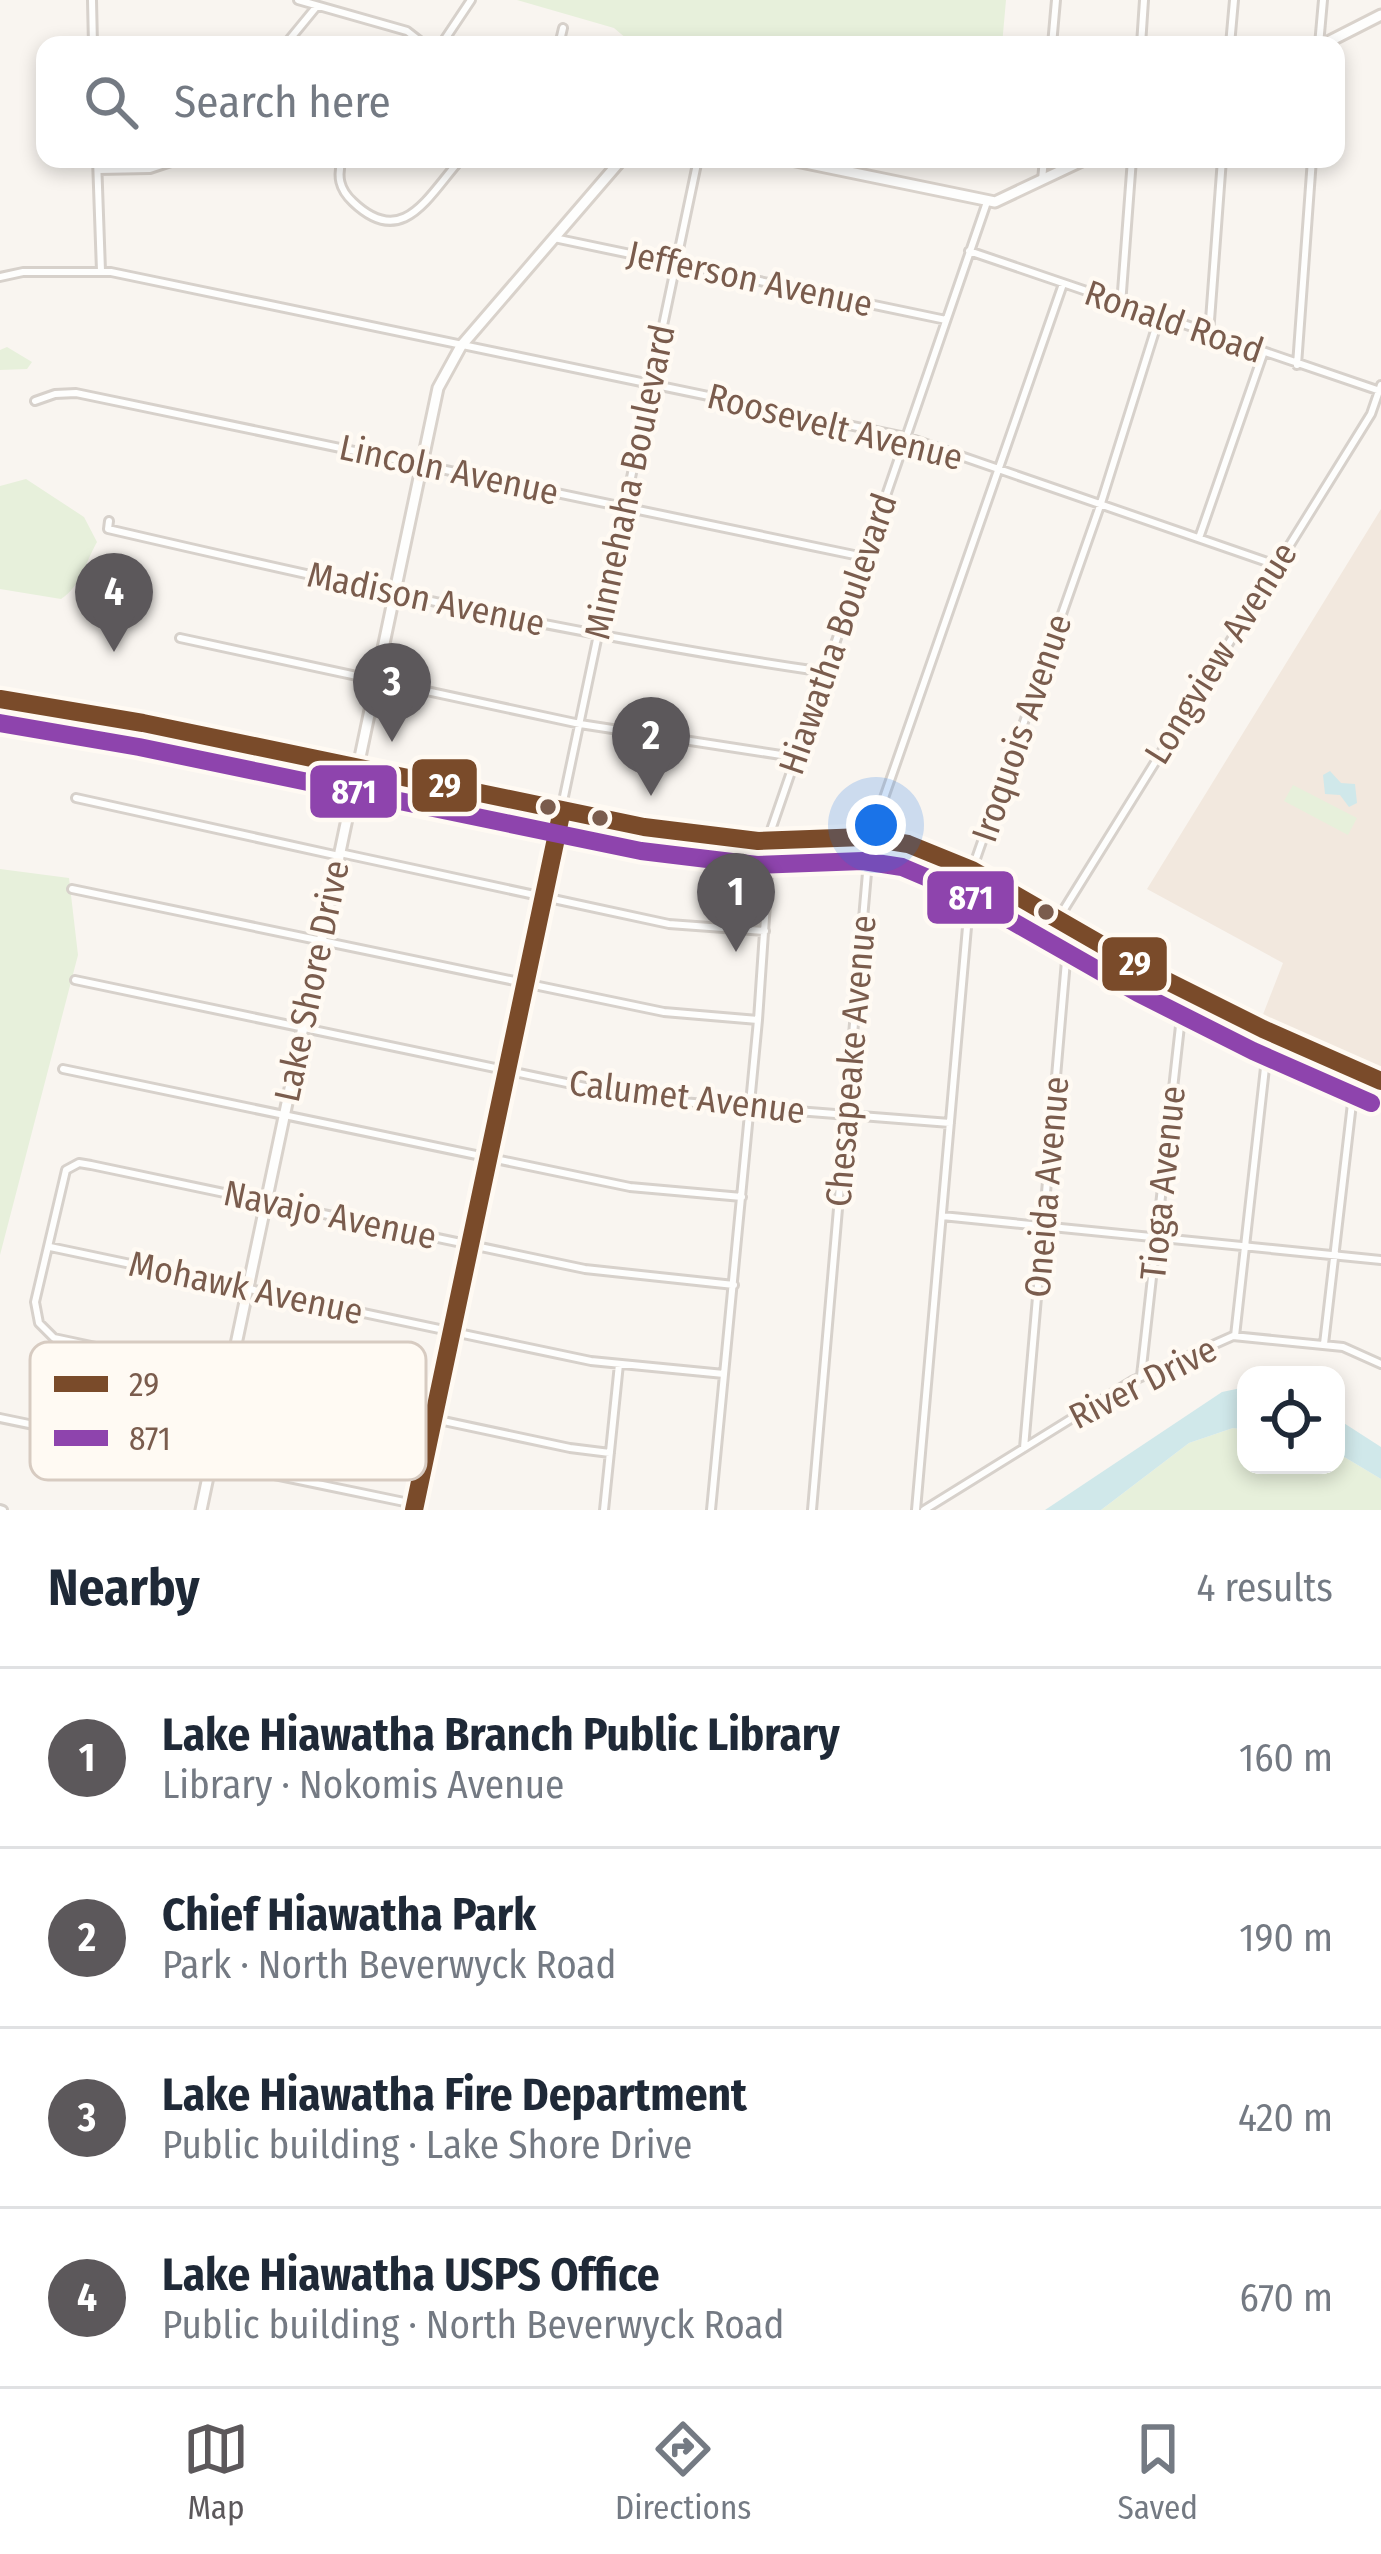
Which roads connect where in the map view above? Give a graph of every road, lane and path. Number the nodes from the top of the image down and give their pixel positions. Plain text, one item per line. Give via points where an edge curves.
1 (92, 0) edge
2 (298, 0) edge
3 (471, 0) edge
4 (1056, 0) edge
5 (1144, 0) edge
6 (1234, 0) edge
7 (1323, 0) edge
8 (318, 5) junction
9 (1381, 15) edge
10 (563, 28) dead end
11 (93, 36) edge
12 (292, 36) edge
13 (413, 36) edge
14 (448, 36) edge
15 (561, 36) edge
16 (1053, 36) edge
17 (1142, 36) edge
18 (1231, 36) edge
19 (1321, 36) edge
20 (1338, 36) edge
21 (153, 168) edge
22 (340, 168) edge
23 (453, 168) edge
24 (614, 168) edge
25 (696, 168) edge
26 (828, 168) edge
27 (1043, 168) edge
28 (1067, 168) edge
29 (1131, 168) edge
30 (1221, 168) edge
31 (1311, 168) edge
32 (98, 170) joint
33 (1042, 180) junction
34 (987, 202) junction
35 (554, 238) junction
36 (969, 251) junction
37 (676, 263) junction
38 (101, 271) junction
39 (0, 277) edge
40 (1063, 284) junction
41 (1121, 305) junction
42 (1159, 318) junction
43 (946, 320) junction
44 (1209, 334) junction
45 (461, 346) junction
46 (1263, 353) junction
47 (1297, 365) junction
48 (651, 384) junction
49 (1380, 388) edge
50 (35, 401) dead end
51 (906, 437) junction
52 (421, 464) junction
53 (997, 468) junction
54 (1101, 503) junction
55 (626, 506) junction
56 (109, 521) dead end
57 (1199, 538) junction
58 (864, 557) junction
59 (1276, 565) junction
60 (394, 594) junction
61 (598, 635) junction
62 (180, 638) dead end
63 (825, 672) junction
64 (376, 680) junction
65 (0, 699) edge
66 (580, 724) junction
67 (795, 758) junction
68 (357, 767) junction
69 (76, 798) dead end
70 (562, 810) junction
71 (870, 838) junction
72 (772, 842) junction
73 (339, 854) junction
74 (972, 870) junction
75 (72, 889) dead end
76 (544, 897) junction
77 (1058, 919) junction
78 (1069, 926) junction
79 (765, 931) junction
80 (321, 942) junction
81 (75, 980) dead end
82 (525, 984) junction
83 (1184, 990) junction
84 (758, 1020) junction
85 (303, 1028) junction
86 (1269, 1032) junction
87 (63, 1069) dead end
88 (1356, 1069) junction
89 (508, 1072) junction
90 (1381, 1081) edge
91 (750, 1108) junction
92 (284, 1114) junction
93 (846, 1115) junction
94 (950, 1123) junction
95 (490, 1157) junction
96 (742, 1196) junction
97 (266, 1202) junction
98 (942, 1216) junction
99 (1043, 1227) junction
100 (1157, 1237) junction
101 (470, 1245) junction
102 (1245, 1246) junction
103 (50, 1247) junction
104 (1334, 1256) junction
105 (1381, 1260) edge
106 (734, 1285) junction
107 (248, 1289) junction
108 (452, 1331) junction
109 (1235, 1336) junction
110 (68, 1342) edge
111 (236, 1342) edge
112 (1324, 1344) junction
113 (619, 1364) junction
114 (1381, 1364) edge
115 (725, 1374) junction
116 (1141, 1376) junction
117 (0, 1418) edge
118 (426, 1418) edge
119 (433, 1419) junction
120 (30, 1424) edge
121 (1024, 1448) junction
122 (426, 1453) edge
123 (610, 1453) junction
124 (207, 1480) edge
125 (290, 1480) edge
126 (415, 1507) edge
127 (201, 1510) edge
128 (604, 1510) edge
129 (711, 1510) edge
130 (812, 1510) edge
131 (920, 1510) edge

1 - 11 street
2 - 8 street
3 - 14 street
4 - 16 street
5 - 17 street
6 - 18 street
7 - 19 street
8 - 12 street
8 - 13 street
9 - 20 street
10 - 15 street
21 - 32 street
22 - 23 street via 347,196 388,223 413,214
24 - 35 street, Lake Shore Drive
25 - 37 street, Minnehaha Boulevard
26 - 34 street
27 - 33 street
28 - 33 street
29 - 41 street
30 - 44 street
31 - 47 street
32 - 38 street
33 - 34 street
34 - 36 street, Hiawatha Boulevard
35 - 37 street, Jefferson Avenue
35 - 45 street, Lake Shore Drive
36 - 40 street, Ronald Road
36 - 43 street, Hiawatha Boulevard
37 - 43 street, Jefferson Avenue
37 - 48 street, Minnehaha Boulevard
38 - 39 street, Roosevelt Avenue
38 - 45 street, Roosevelt Avenue
40 - 41 street, Ronald Road
40 - 53 street, Chesapeake Avenue
41 - 42 street, Ronald Road
42 - 44 street, Ronald Road
42 - 54 street, Iroquois Avenue
43 - 51 street, Hiawatha Boulevard
44 - 46 street, Ronald Road
45 - 48 street, Roosevelt Avenue
45 - 52 street, Lake Shore Drive via 438,388
46 - 47 street, Ronald Road
46 - 57 street
47 - 49 street, Ronald Road
48 - 51 street, Roosevelt Avenue
48 - 55 street, Minnehaha Boulevard
49 - 59 street, Longview Avenue
50 - 52 street, Lincoln Avenue via 76,393
51 - 53 street, Roosevelt Avenue
51 - 58 street, Hiawatha Boulevard
52 - 55 street, Lincoln Avenue
52 - 60 street, Lake Shore Drive
53 - 54 street, Roosevelt Avenue
53 - 71 street, Chesapeake Avenue
54 - 57 street, Roosevelt Avenue
54 - 74 street, Iroquois Avenue
55 - 58 street, Lincoln Avenue
55 - 61 street, Minnehaha Boulevard
56 - 60 street, Madison Avenue via 108,529
57 - 59 street, Roosevelt Avenue
58 - 63 street, Hiawatha Boulevard
59 - 77 street, Longview Avenue
60 - 61 street, Madison Avenue
60 - 64 street, Lake Shore Drive
61 - 63 street, Madison Avenue
61 - 66 street, Minnehaha Boulevard
62 - 64 street
63 - 67 street, Hiawatha Boulevard
64 - 66 street
64 - 68 street, Lake Shore Drive
65 - 68 street
66 - 67 street
66 - 70 street, Minnehaha Boulevard
67 - 72 street, Hiawatha Boulevard
68 - 70 street
68 - 73 street, Lake Shore Drive
69 - 73 street
70 - 72 street
70 - 76 street, Minnehaha Boulevard
71 - 72 street
71 - 74 street via 917,846
71 - 93 street, Chesapeake Avenue
72 - 79 street, Hiawatha Boulevard
73 - 76 street
73 - 80 street, Lake Shore Drive
74 - 77 street
74 - 94 street, Iroquois Avenue
75 - 80 street
76 - 79 street via 669,924
76 - 82 street, Minnehaha Boulevard
77 - 78 street
78 - 83 street
78 - 99 street, Oneida Avenue
79 - 84 street, Hiawatha Boulevard
80 - 82 street
80 - 85 street, Lake Shore Drive
81 - 85 street, Calumet Avenue
82 - 84 street via 664,1012
82 - 89 street, Minnehaha Boulevard
83 - 86 street
83 - 100 street, Tioga Avenue
84 - 91 street, Hiawatha Boulevard
85 - 89 street, Calumet Avenue
85 - 92 street, Lake Shore Drive
86 - 88 street
86 - 102 street
87 - 92 street
88 - 90 street
88 - 104 street
89 - 91 street, Calumet Avenue via 643,1099
89 - 95 street, Minnehaha Boulevard
91 - 93 street, Calumet Avenue
91 - 96 street, Hiawatha Boulevard
92 - 95 street
92 - 97 street, Lake Shore Drive
93 - 94 street, Calumet Avenue
93 - 130 street, Chesapeake Avenue
94 - 98 street, Iroquois Avenue
95 - 96 street via 630,1187
95 - 101 street, Minnehaha Boulevard
96 - 106 street, Hiawatha Boulevard
97 - 101 street, Navajo Avenue
97 - 103 street, Navajo Avenue via 69,1167
97 - 107 street, Lake Shore Drive
98 - 99 street
98 - 131 street, Iroquois Avenue
99 - 100 street
99 - 121 street, Oneida Avenue
100 - 102 street
100 - 116 street, Tioga Avenue
101 - 106 street, Navajo Avenue via 585,1269
101 - 108 street, Minnehaha Boulevard
102 - 104 street
102 - 109 street
103 - 107 street, Mohawk Avenue
103 - 110 street via 35,1307 50,1335
104 - 105 street
104 - 112 street
106 - 115 street, Hiawatha Boulevard
107 - 108 street, Mohawk Avenue
107 - 111 street, Lake Shore Drive
108 - 113 street, Mohawk Avenue
108 - 119 street, Minnehaha Boulevard
109 - 112 street, River Drive
109 - 116 street, River Drive
112 - 114 street, River Drive
113 - 115 street, Mohawk Avenue
113 - 123 street
115 - 129 street, Hiawatha Boulevard
116 - 121 street, River Drive
117 - 120 street
118 - 119 street
119 - 122 street, Minnehaha Boulevard
119 - 123 street
121 - 131 street, River Drive
123 - 128 street
124 - 127 street, Lake Shore Drive
125 - 126 street

